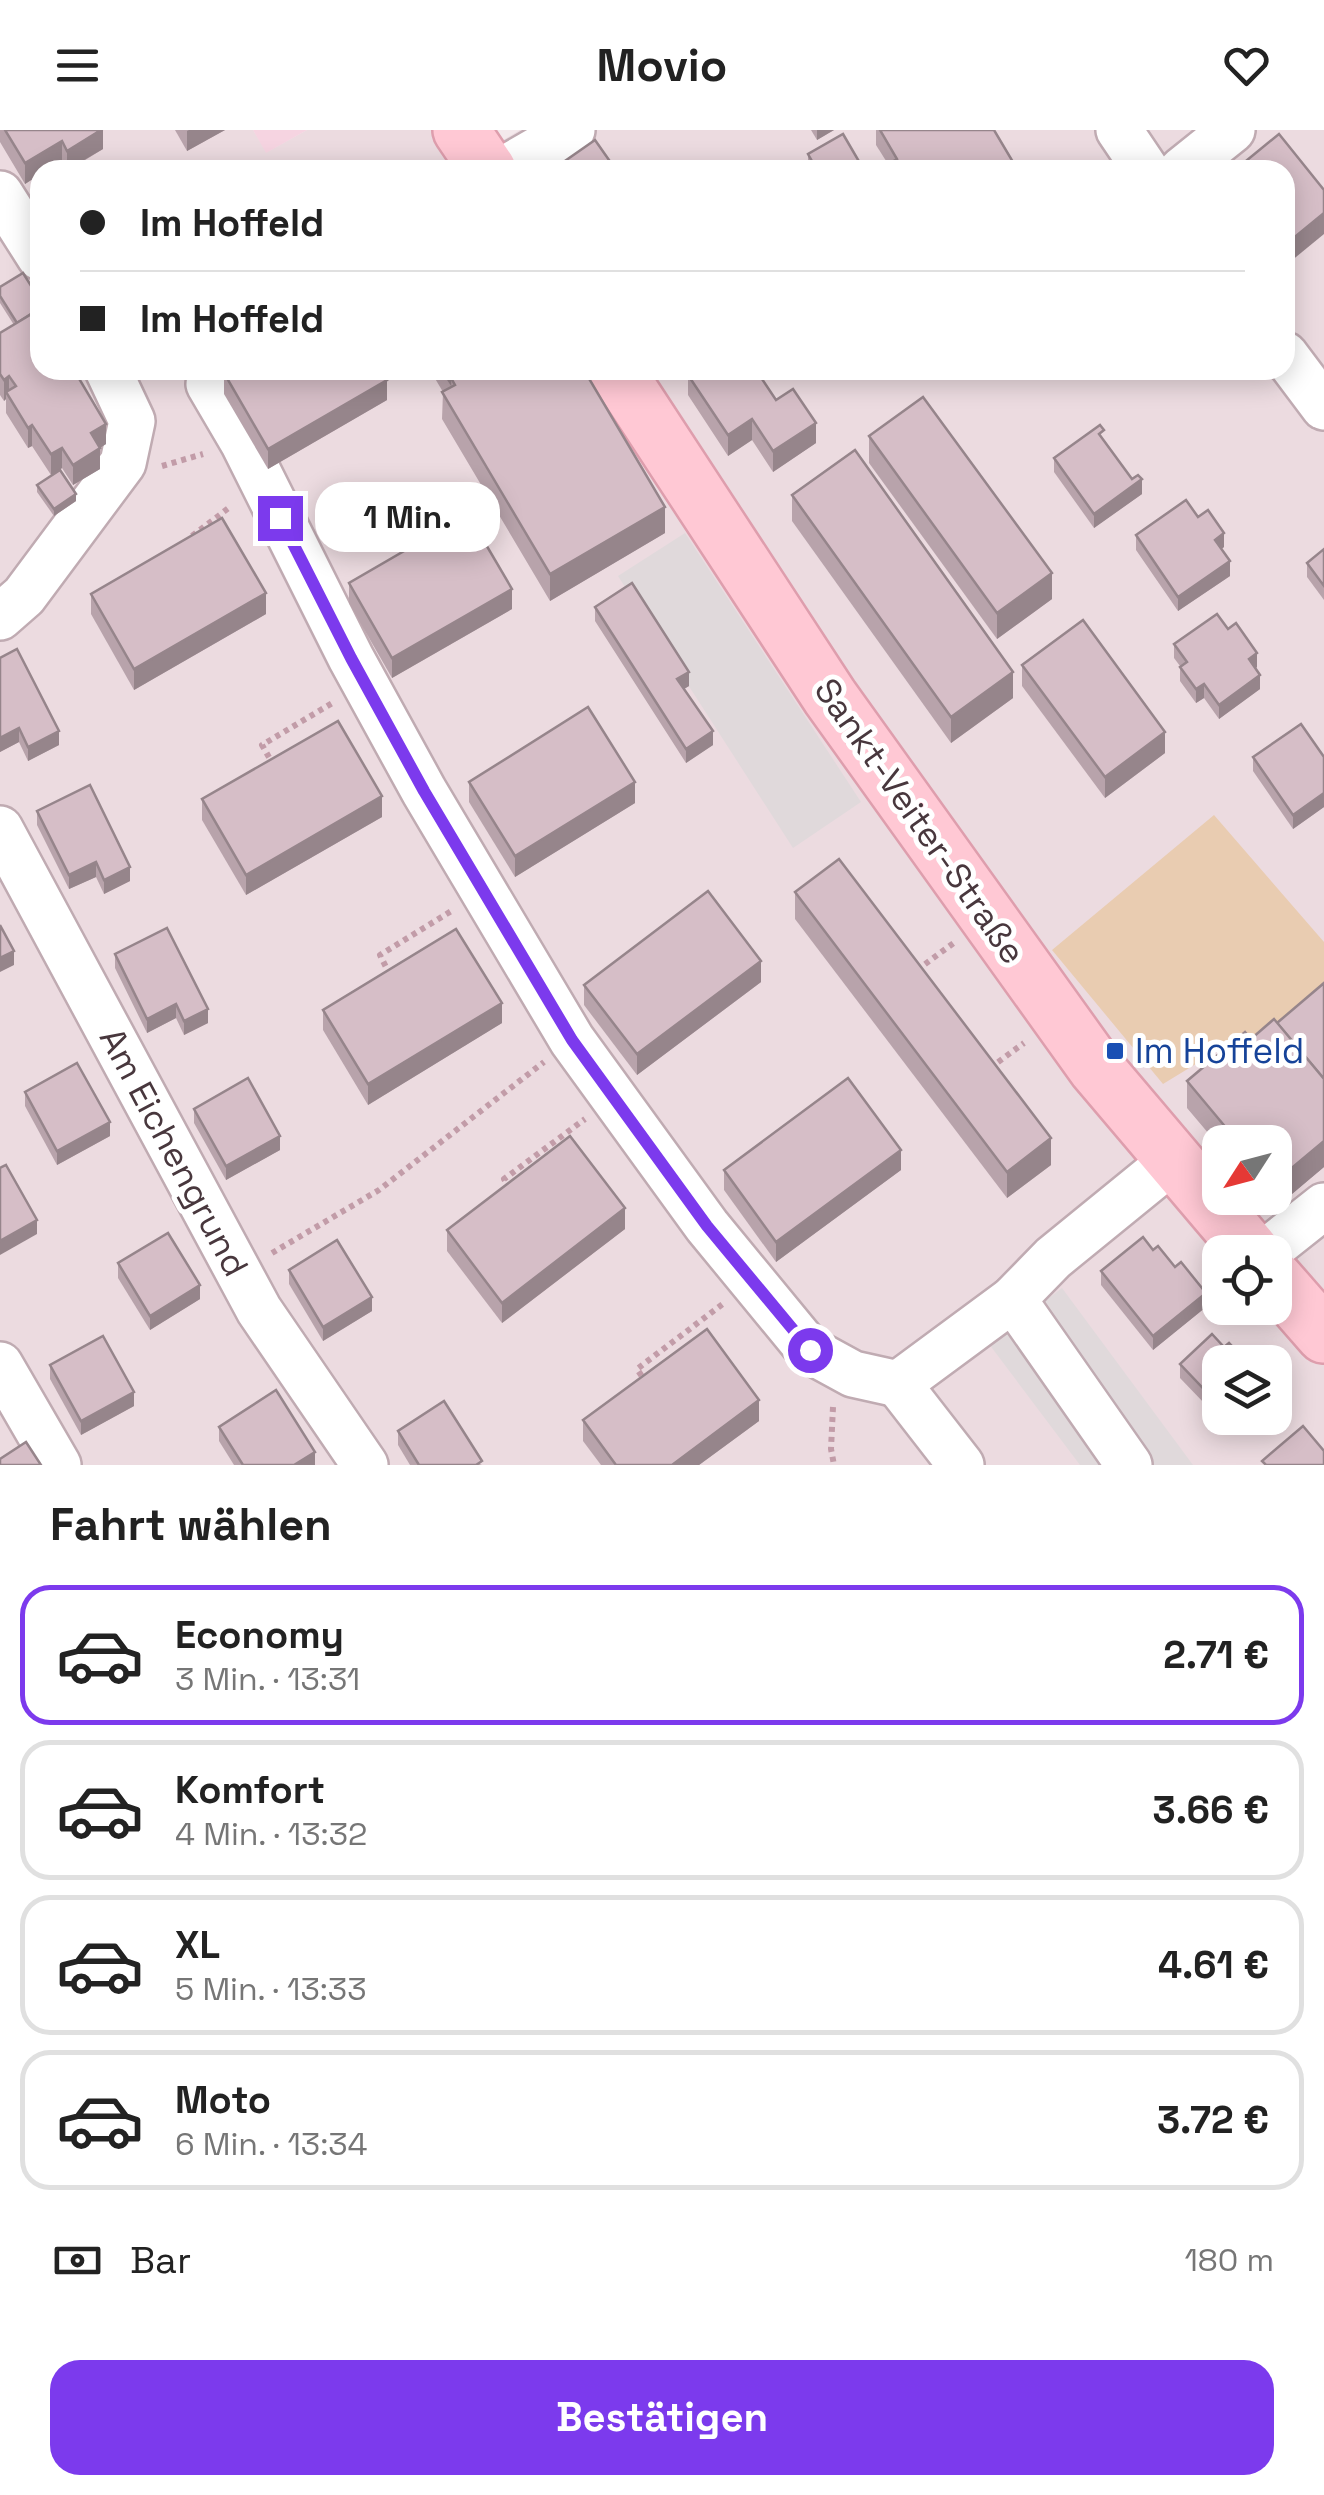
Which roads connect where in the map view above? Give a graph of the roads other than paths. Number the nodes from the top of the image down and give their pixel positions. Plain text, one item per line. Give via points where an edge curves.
1 (462, 130) edge
2 (572, 130) edge
3 (1119, 130) edge
4 (1232, 130) edge
5 (482, 160) edge
6 (520, 160) edge
7 (1139, 160) edge
8 (1194, 160) edge
9 (0, 194) edge
10 (30, 241) edge
11 (1295, 368) edge
12 (113, 380) edge
13 (216, 380) edge
14 (623, 380) edge
15 (1324, 407) edge
16 (0, 616) edge
17 (0, 829) edge
18 (1172, 1161) junction
19 (1324, 1206) edge
20 (1237, 1235) edge
21 (1287, 1235) edge
22 (1292, 1298) edge
23 (1012, 1299) junction
24 (1324, 1335) edge
25 (0, 1365) edge
26 (898, 1384) junction
27 (58, 1465) edge
28 (365, 1465) edge
29 (960, 1465) edge
30 (1129, 1465) edge

1 - 5 main road
2 - 6 street
3 - 7 street
4 - 8 street
9 - 10 street
11 - 15 street
12 - 16 street via 132,421 123,463 24,596
13 - 26 street via 209,384 365,684 572,1040 707,1226 810,1350 853,1374
14 - 18 main road, Sankt-Veiter-Straße via 830,697 1096,1068
17 - 28 street, Am Eichengrund via 259,1310
18 - 20 main road, Sankt-Veiter-Straße
18 - 23 street
19 - 21 street
22 - 24 main road
23 - 26 street
23 - 30 street
25 - 27 street
26 - 29 street

